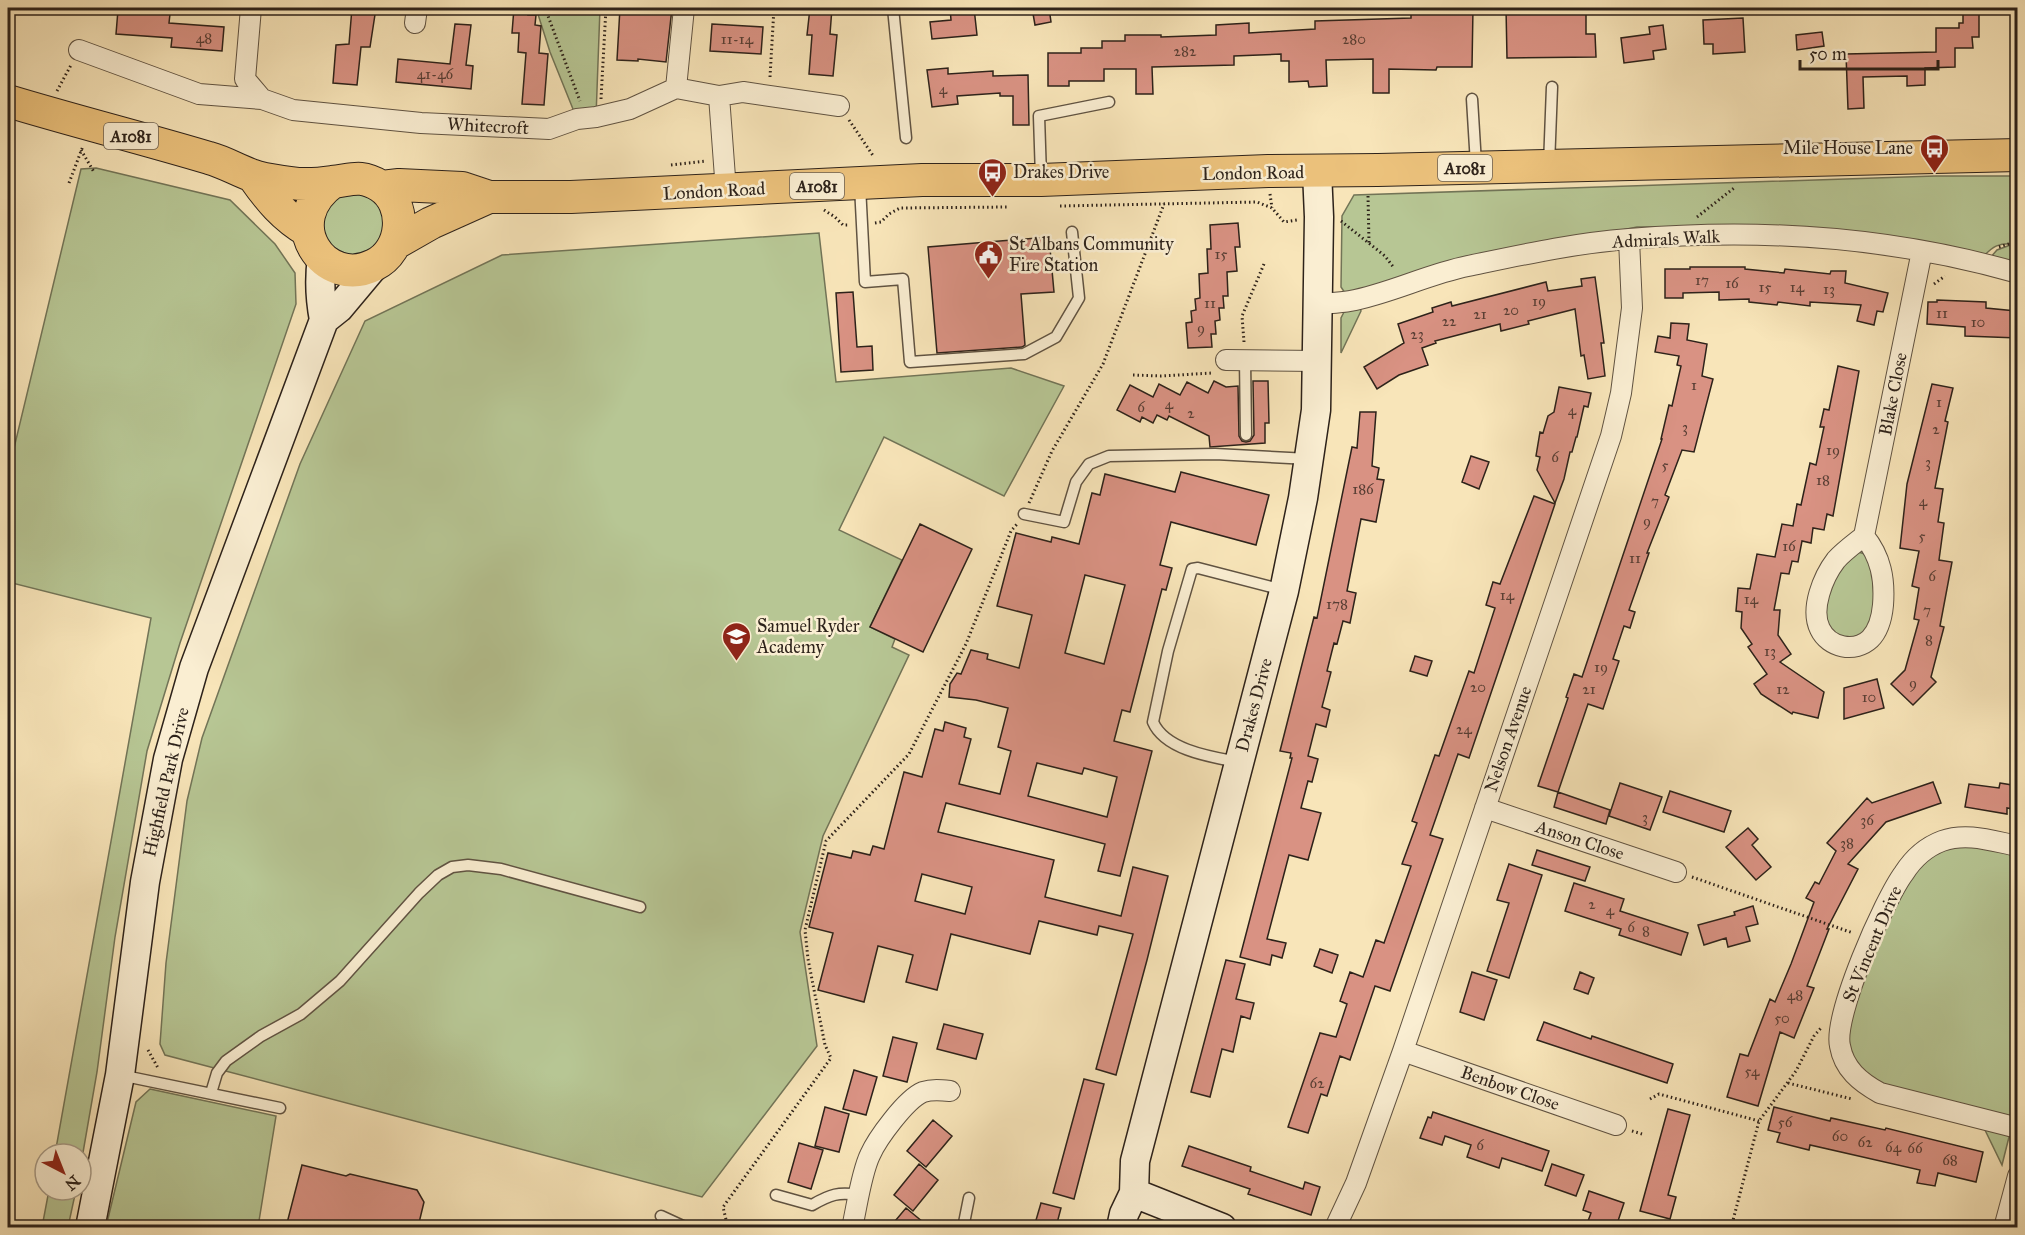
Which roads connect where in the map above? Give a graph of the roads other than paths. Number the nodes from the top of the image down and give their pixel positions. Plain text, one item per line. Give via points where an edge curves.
1 (251, 8) edge
2 (684, 8) edge
3 (893, 8) edge
4 (80, 51) road end
5 (1552, 87) dead end
6 (676, 88) junction
7 (719, 96) junction
8 (262, 99) junction
9 (1472, 99) dead end
10 (8, 101) edge
11 (1109, 102) dead end
12 (839, 106) road end
13 (906, 138) dead end
14 (2018, 155) edge
15 (1549, 166) junction
16 (1476, 168) junction
17 (867, 170) junction
18 (1317, 171) junction
19 (253, 176) junction
20 (333, 182) junction
21 (382, 187) junction
22 (726, 191) junction
23 (1049, 193) junction
24 (489, 197) junction
25 (308, 231) junction
26 (1072, 232) dead end
27 (1629, 239) junction
28 (1922, 251) junction
29 (385, 254) junction
30 (322, 258) junction
31 (2018, 273) edge
32 (1318, 304) junction
33 (324, 320) junction
34 (1235, 359) joint
35 (1317, 361) junction
36 (1246, 435) dead end
37 (1309, 459) junction
38 (1024, 514) road end
39 (1864, 536) junction
40 (1284, 591) junction
41 (1239, 762) junction
42 (1485, 808) junction
43 (2018, 846) edge
44 (1676, 872) road end
45 (640, 907) dead end
46 (1403, 1051) junction
47 (120, 1075) junction
48 (950, 1091) dead end
49 (211, 1093) junction
50 (280, 1108) dead end
51 (1616, 1125) dead end
52 (2018, 1128) edge
53 (2018, 1176) edge
54 (1134, 1193) junction
55 (776, 1195) dead end
56 (860, 1195) junction
57 (969, 1198) dead end
58 (661, 1216) dead end
59 (90, 1227) edge
60 (687, 1227) edge
61 (852, 1227) edge
62 (963, 1227) edge
63 (1121, 1227) edge
64 (1222, 1227) edge
65 (1335, 1227) edge
66 (2004, 1227) edge

1 - 8 street via 244,79
2 - 6 street
3 - 13 lane
4 - 8 street via 199,94
5 - 15 lane
6 - 7 street
6 - 8 street, Whitecroft via 630,109 549,129 400,121 293,110
7 - 12 street via 743,93
7 - 22 street
9 - 16 lane
10 - 19 main road, London Road / A1081 via 213,159
11 - 23 lane via 1040,116
14 - 15 main road, London Road / A1081
15 - 16 main road, London Road / A1081
16 - 18 main road, London Road / A1081
17 - 22 main road, London Road / A1081
17 - 23 main road, London Road / A1081
17 - 26 lane via 861,224 865,282 903,279 910,362 1024,354 1056,337 1079,298
18 - 23 main road, London Road / A1081 via 1268,171
18 - 32 street, Drakes Drive
19 - 20 main road, London Road / A1081 via 306,184
19 - 25 main road via 289,220
20 - 21 main road, London Road / A1081 via 351,178
20 - 25 main road via 313,202
21 - 24 main road, London Road / A1081 via 399,184 462,188
21 - 29 main road via 394,202 400,219 399,234
22 - 24 main road, London Road / A1081
24 - 29 main road, London Road / A1081 via 431,223
25 - 30 main road
27 - 28 street, Admirals Walk via 1787,235
27 - 32 street, Admirals Walk via 1465,266 1351,302
27 - 42 street, Nelson Avenue via 1632,308 1620,402
28 - 31 street, Admirals Walk
28 - 39 street, Blake Close
29 - 30 main road, London Road / A1081 via 350,270
29 - 33 street, Highfield Park Drive
30 - 33 street, Highfield Park Drive via 320,300
32 - 35 street, Drakes Drive
33 - 47 street, Highfield Park Drive via 194,668 168,759 145,882
34 - 35 street
34 - 36 lane
35 - 37 street, Drakes Drive
37 - 38 lane via 1215,454 1109,456 1089,464 1076,482 1064,522
37 - 40 street, Drakes Drive
39 - 39 street via 1873,547 1883,574 1882,616 1871,638 1861,645 1838,646 1820,630 1817,607 1835,561
40 - 41 street, Drakes Drive
40 - 41 lane via 1198,568 1192,569 1180,608 1158,693 1153,722 1157,733 1183,747
41 - 54 street, Drakes Drive via 1135,1161
42 - 44 street, Anson Close
42 - 46 street, Nelson Avenue
43 - 52 street, St Vincent Drive via 1958,836 1925,850 1913,861 1902,874 1845,1002 1839,1044 1852,1072 1880,1093
45 - 49 lane via 501,869 452,867 425,887 340,981 301,1014 226,1061 217,1073
46 - 51 street, Benbow Close
46 - 65 street, Nelson Avenue via 1356,1183
47 - 49 lane
47 - 59 street, Highfield Park Drive
48 - 56 street via 938,1089 913,1097 878,1140 869,1157
49 - 50 lane
53 - 66 street
54 - 63 street, Drakes Drive
54 - 64 street
55 - 56 lane via 812,1205 843,1192
56 - 61 street
57 - 62 lane
58 - 60 lane

